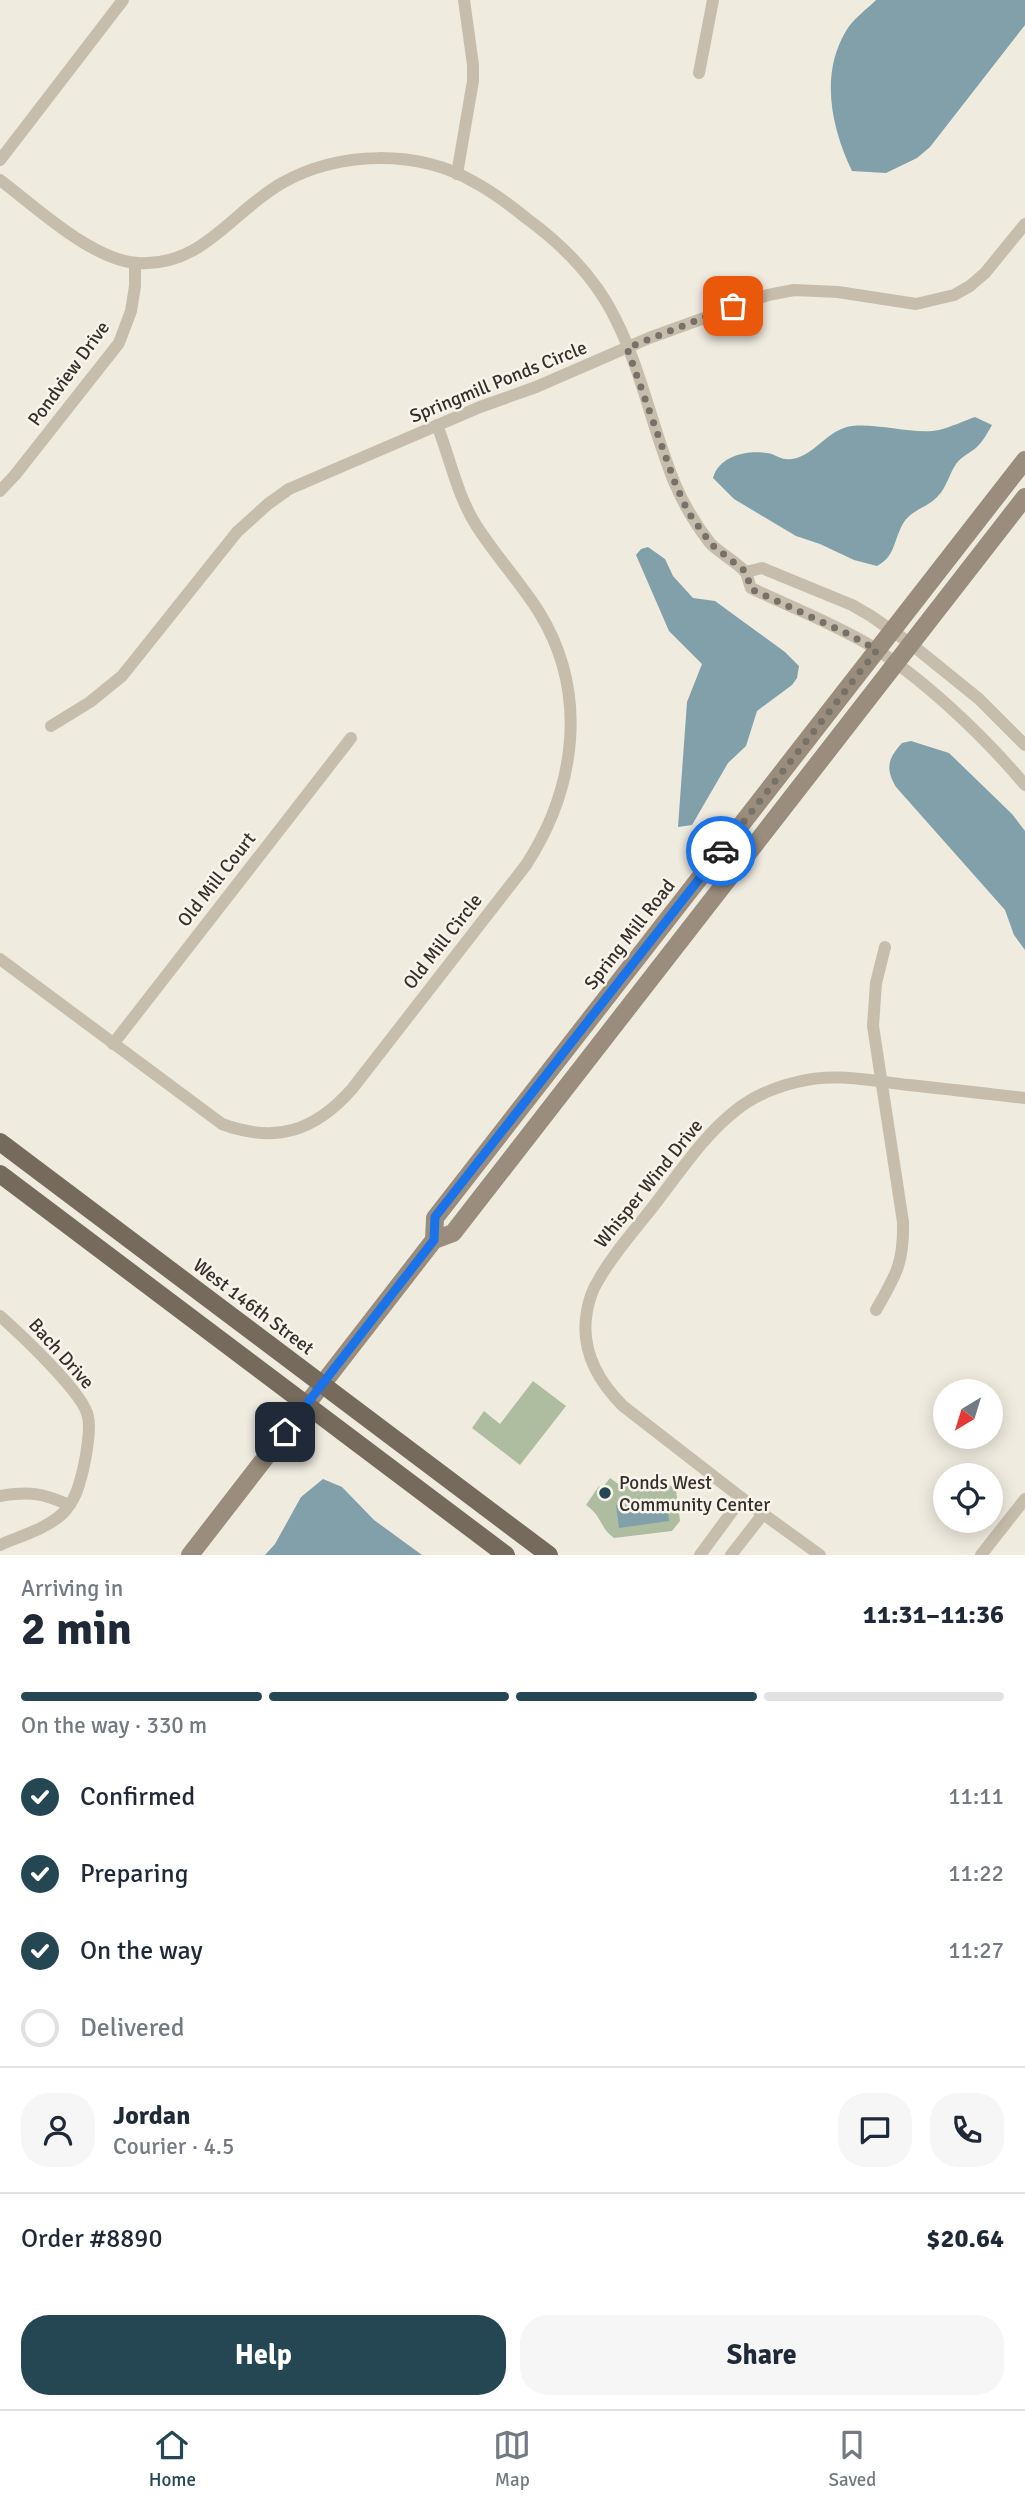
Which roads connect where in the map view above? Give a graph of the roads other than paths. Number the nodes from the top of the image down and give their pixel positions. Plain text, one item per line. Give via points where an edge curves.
1 (464, 0) edge
2 (713, 0) edge
3 (121, 1) edge
4 (699, 73) dead end
5 (0, 160) edge
6 (457, 174) junction
7 (0, 180) edge
8 (1025, 224) edge
9 (135, 263) junction
10 (627, 348) junction
11 (436, 425) junction
12 (1025, 460) edge
13 (0, 491) edge
14 (1025, 497) edge
15 (746, 572) junction
16 (901, 637) junction
17 (886, 657) junction
18 (51, 726) dead end
19 (351, 738) dead end
20 (1025, 745) edge
21 (1025, 785) edge
22 (886, 947) dead end
23 (0, 959) edge
24 (113, 1044) junction
25 (880, 1080) junction
26 (1025, 1098) edge
27 (0, 1142) edge
28 (0, 1174) edge
29 (876, 1310) dead end
30 (1, 1319) edge
31 (322, 1383) junction
32 (306, 1404) junction
33 (0, 1496) edge
34 (1025, 1499) edge
35 (747, 1502) junction
36 (69, 1505) junction
37 (763, 1514) junction
38 (0, 1545) edge
39 (190, 1555) edge
40 (506, 1555) edge
41 (550, 1555) edge
42 (700, 1555) edge
43 (731, 1555) edge
44 (820, 1555) edge
45 (981, 1555) edge

1 - 6 street via 473,81
2 - 4 street
3 - 5 street
6 - 9 street via 388,158 316,168 262,196 194,251 166,262
6 - 10 street via 505,201 569,254 606,301
7 - 9 street via 89,247
8 - 10 street, Springmill Ponds Circle via 985,272 954,295 916,304 794,290 733,306
9 - 13 street, Pondview Drive via 131,311 118,343
10 - 11 street, Springmill Ponds Circle
10 - 15 street via 688,512 711,544
11 - 18 street, Springmill Ponds Circle via 311,478 268,504 237,532 122,676
11 - 24 street, Old Mill Circle via 467,509 539,613 562,667 571,728 569,757 554,813 540,843 352,1089 321,1119 279,1133 238,1130 205,1114
12 - 16 street
14 - 16 street
15 - 16 street via 762,568 852,605
15 - 17 street via 751,589
16 - 17 street
16 - 20 street via 979,699
17 - 21 street via 942,701
17 - 31 street via 453,1233 434,1240
19 - 24 street, Old Mill Court
22 - 25 street via 873,1013
23 - 24 street, Old Mill Circle
25 - 26 street, Whisper Wind Drive
25 - 29 street via 904,1242 902,1258
25 - 35 street, Whisper Wind Drive via 799,1081 736,1110 704,1141 608,1264 591,1295 587,1345 601,1381 623,1406
27 - 31 main road, West 146th Street
28 - 32 main road
30 - 36 street, Bach Drive via 61,1377 82,1401 88,1416 85,1461
31 - 32 street
31 - 41 main road, West 146th Street
32 - 39 street
32 - 40 main road
33 - 36 street via 46,1495
34 - 45 street
35 - 37 street, Whisper Wind Drive
35 - 42 street
36 - 38 street via 51,1522
37 - 43 street
37 - 44 street, Whisper Wind Drive

